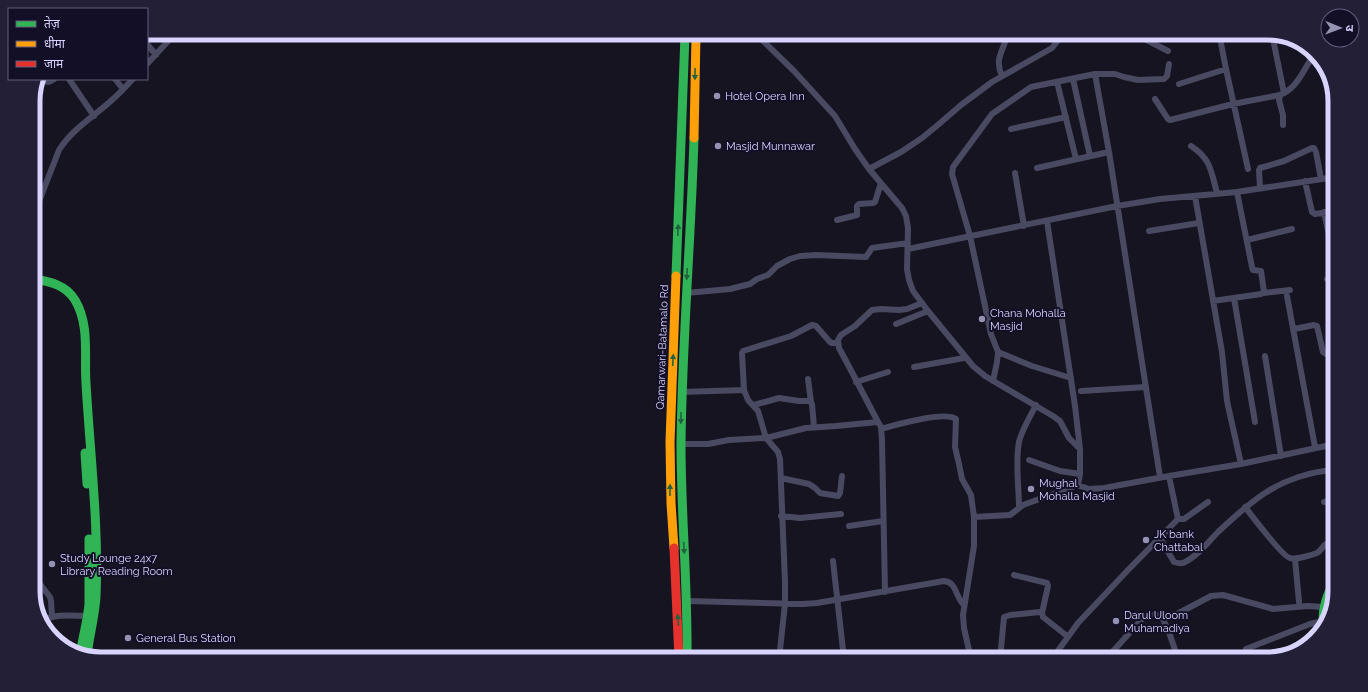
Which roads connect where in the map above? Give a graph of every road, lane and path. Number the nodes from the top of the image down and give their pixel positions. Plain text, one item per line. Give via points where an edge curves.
1 (170, 40) edge
2 (685, 40) edge
3 (696, 40) edge
4 (762, 40) edge
5 (1006, 40) edge
6 (1058, 40) edge
7 (1147, 40) edge
8 (1221, 40) edge
9 (1273, 41) edge
10 (148, 45) edge
11 (1168, 51) dead end
12 (156, 55) junction
13 (1311, 59) edge
14 (148, 63) edge
15 (1169, 64) dead end
16 (1226, 69) junction
17 (1095, 74) junction
18 (1002, 76) junction
19 (1073, 79) junction
20 (70, 80) edge
21 (116, 80) edge
22 (132, 80) edge
23 (1057, 82) junction
24 (1179, 84) dead end
25 (124, 89) junction
26 (1282, 94) junction
27 (1155, 99) dead end
28 (1234, 104) junction
29 (94, 116) junction
30 (1066, 117) junction
31 (1283, 125) dead end
32 (1011, 129) dead end
33 (681, 140) junction
34 (693, 140) junction
35 (1191, 146) dead end
36 (1109, 152) junction
37 (1090, 156) junction
38 (1076, 159) junction
39 (1037, 168) dead end
40 (869, 169) junction
41 (1248, 169) dead end
42 (1015, 173) dead end
43 (1328, 178) edge
44 (1321, 179) junction
45 (1305, 181) junction
46 (881, 183) junction
47 (1260, 188) junction
48 (1237, 192) junction
49 (1217, 193) junction
50 (1195, 196) junction
51 (40, 199) edge
52 (1117, 206) junction
53 (1324, 212) junction
54 (1328, 212) edge
55 (837, 220) dead end
56 (1047, 221) junction
57 (1199, 223) junction
58 (1024, 226) junction
59 (1292, 228) dead end
60 (1149, 230) dead end
61 (1328, 231) edge
62 (970, 236) junction
63 (1247, 240) junction
64 (908, 246) junction
65 (40, 280) edge
66 (40, 285) edge
67 (686, 293) junction
68 (1264, 293) junction
69 (1234, 298) junction
70 (1213, 301) junction
71 (922, 303) junction
72 (928, 311) junction
73 (80, 320) junction
74 (896, 324) dead end
75 (1294, 329) junction
76 (838, 343) junction
77 (998, 352) junction
78 (1328, 354) edge
79 (1265, 356) dead end
80 (964, 358) junction
81 (914, 367) dead end
82 (888, 372) dead end
83 (1071, 378) junction
84 (808, 379) dead end
85 (993, 381) junction
86 (856, 382) junction
87 (1146, 387) junction
88 (744, 390) junction
89 (1081, 391) dead end
90 (682, 392) junction
91 (811, 402) junction
92 (754, 405) junction
93 (1036, 405) junction
94 (87, 421) junction
95 (878, 422) junction
96 (1254, 422) dead end
97 (814, 427) junction
98 (881, 429) junction
99 (766, 438) junction
100 (681, 444) junction
101 (1328, 445) edge
102 (1315, 447) junction
103 (1080, 449) junction
104 (1281, 456) junction
105 (1029, 460) dead end
106 (1241, 464) junction
107 (1328, 471) edge
108 (1080, 474) junction
109 (842, 476) dead end
110 (1169, 476) junction
111 (781, 478) junction
112 (1160, 478) junction
113 (1078, 485) junction
114 (1328, 501) edge
115 (1208, 502) dead end
116 (1324, 502) dead end
117 (1245, 507) junction
118 (1019, 508) junction
119 (841, 514) dead end
120 (781, 516) junction
121 (974, 517) junction
122 (1178, 519) junction
123 (883, 521) junction
124 (849, 526) dead end
125 (1160, 538) junction
126 (1328, 544) edge
127 (1295, 559) junction
128 (833, 561) dead end
129 (1014, 575) dead end
130 (40, 585) edge
131 (885, 592) junction
132 (1328, 593) edge
133 (838, 600) junction
134 (687, 601) junction
135 (1299, 602) dead end
136 (785, 604) junction
137 (964, 605) junction
138 (1323, 607) junction
139 (1042, 613) junction
140 (1161, 615) junction
141 (1323, 615) edge
142 (52, 616) junction
143 (88, 616) junction
144 (46, 619) edge
145 (1319, 624) edge
146 (1068, 636) junction
147 (81, 648) edge
148 (1246, 649) dead end
149 (87, 650) edge
150 (679, 652) edge
151 (687, 652) edge
152 (780, 652) edge
153 (843, 652) edge
154 (970, 652) edge
155 (1001, 652) edge
156 (1057, 652) edge
157 (1112, 652) edge
158 (1176, 652) edge

1 - 12 street
2 - 33 main road, Qamarwari-Batamalo Rd
3 -> 34 main road, Qamarwari-Batamalo Rd
4 - 40 street via 835,116
5 - 18 street via 998,62
6 - 18 street via 1052,48
7 - 11 street
8 - 16 street
9 - 26 street
10 - 12 street
12 - 14 street
13 - 26 street via 1296,84
15 - 17 street via 1167,77 1162,80 1132,79 1110,73
16 - 24 street
16 - 28 street
17 - 19 street
17 - 36 street
18 - 40 street via 961,105 922,138
19 - 23 street
19 - 37 street
20 - 29 street
21 - 25 street
22 - 25 street
23 - 30 street
23 - 62 street via 1031,87 992,114 954,167 952,174
25 - 29 street
26 - 28 street
26 - 31 street via 1279,100
27 - 28 street via 1170,120
28 - 41 street
29 - 51 street via 74,131 59,150
30 - 32 street
30 - 38 street
33 - 34 main road
150 -> 33 main road, Qamarwari-Batamalo Rd via 670,502 670,442
34 -> 67 main road, Qamarwari-Batamalo Rd
35 - 49 street via 1200,152 1209,164
36 - 37 street
36 - 52 street
37 - 38 street
38 - 39 street
40 - 46 street
42 - 58 street
43 - 44 street
44 - 45 street
44 - 47 street via 1316,152 1312,148 1284,161 1260,168
45 - 47 street
45 - 53 street via 1312,212
46 - 55 street via 875,202 859,204 857,215
46 - 64 street via 906,216
47 - 48 street
48 - 49 street
48 - 63 street
49 - 50 street
50 - 52 street
50 - 57 street
52 - 56 street
52 - 87 street
53 - 54 street
53 - 61 street
56 - 58 street
56 - 83 street
57 - 60 street
57 - 70 street
58 - 62 street
59 - 63 street
62 - 64 street
62 - 77 street via 991,334
63 - 68 street via 1252,269 1261,271
64 - 67 street via 872,248 866,257 800,256 777,266 768,275 750,284
64 - 71 street via 909,280
65 - 73 main road via 57,284 66,290 75,299
66 - 73 main road via 50,287 69,300
67 - 90 main road, Qamarwari-Batamalo Rd
68 - 69 street
68 - 75 street via 1289,293
69 - 70 street
69 - 96 street
70 - 106 street via 1228,408
71 - 72 street
71 - 76 street via 907,309 872,310 839,337
72 - 74 street
72 - 80 street
73 - 94 main road via 85,336
75 - 78 street via 1317,326 1323,352
75 - 102 street
76 - 86 street
76 - 88 street via 830,342 816,326 812,325 792,336 743,351
77 - 83 street
77 - 85 street
79 - 104 street
80 - 81 street
80 - 85 street
82 - 86 street
83 - 103 street
84 - 91 street
85 - 93 street
86 - 95 street
87 - 89 street
87 - 112 street
88 - 90 street
88 - 92 street via 748,400
90 -> 100 main road, Qamarwari-Batamalo Rd
91 - 92 street via 779,398
91 - 97 street
92 - 99 street
93 - 103 street via 1060,422 1069,438
93 - 118 street via 1019,442
94 - 143 main road via 90,588
94 - 149 main road via 94,493 96,588
95 - 97 street
95 - 98 street
97 - 99 street
98 - 121 street via 928,418 955,418 958,464 962,479 971,495
98 - 123 street
99 - 100 street
99 - 111 street via 778,452
100 -> 134 main road, Qamarwari-Batamalo Rd
101 - 102 street
102 - 104 street
103 - 108 street
104 - 106 street
105 - 108 street via 1060,471
106 - 110 street
107 - 117 street via 1308,474 1279,485
108 - 113 street
109 - 111 street via 840,493 837,496 820,493 809,484
110 - 112 street
110 - 122 street
111 - 120 street
112 - 113 street via 1098,489
113 - 118 street
114 - 116 street
115 - 122 street via 1184,519
117 - 125 street via 1183,563 1174,562
117 - 127 street via 1285,555
118 - 121 street via 1007,516
119 - 120 street via 800,518
120 - 136 street
121 - 137 street via 973,551
122 - 125 street
123 - 124 street
123 - 131 street
125 - 146 street
126 - 127 street via 1318,553
127 - 135 street
128 - 133 street
129 - 139 street via 1047,583
130 - 142 street via 52,601
131 - 133 street
131 - 137 street via 948,581
132 - 138 main road
133 - 136 street
133 - 153 street
134 - 136 street
134 - 151 main road, Qamarwari-Batamalo Rd
136 - 152 street
137 - 154 street via 964,628
138 - 140 street via 1273,609 1216,595 1205,598 1178,614
138 - 141 main road
139 - 146 street via 1044,618
139 - 155 street via 1010,614 1004,617
140 - 157 street via 1148,616 1139,622
140 - 158 street
142 - 143 street
142 - 144 street
143 - 147 main road
145 - 148 street via 1310,624
146 - 156 street

